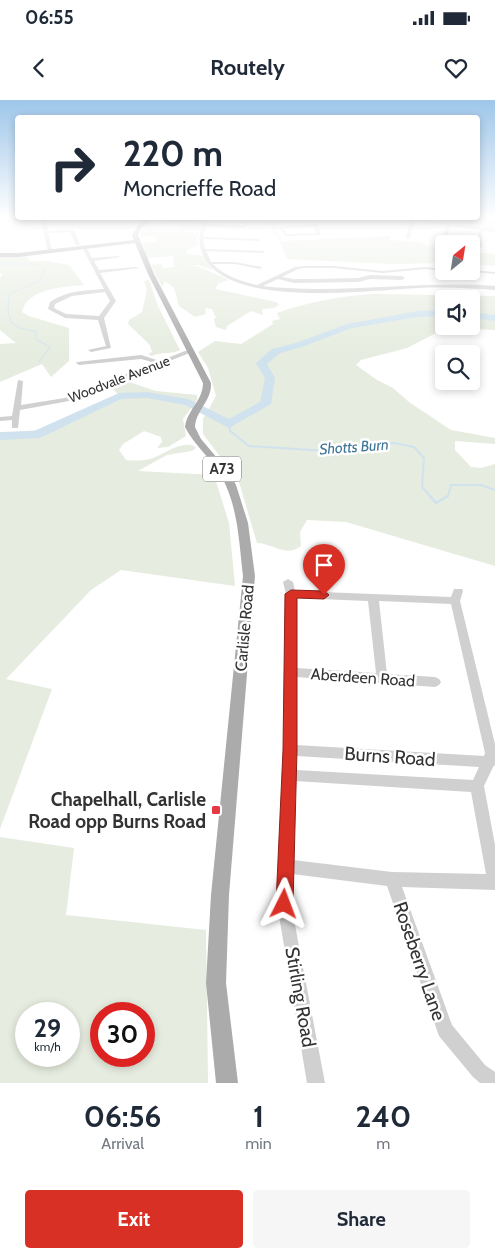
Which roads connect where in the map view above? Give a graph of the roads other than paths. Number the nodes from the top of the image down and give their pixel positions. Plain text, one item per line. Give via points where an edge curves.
1 (93, 263) edge
2 (146, 263) edge
3 (210, 263) edge
4 (231, 263) edge
5 (253, 267) junction
6 (137, 268) dead end
7 (260, 268) dead end
8 (435, 269) edge
9 (247, 270) dead end
10 (372, 271) junction
11 (98, 272) junction
12 (480, 272) edge
13 (495, 273) edge
14 (276, 277) junction
15 (370, 278) junction
16 (402, 278) dead end
17 (259, 286) junction
18 (495, 288) edge
19 (108, 290) junction
20 (101, 318) junction
21 (91, 350) dead end
22 (190, 351) junction
23 (79, 363) dead end
24 (162, 363) junction
25 (20, 381) dead end
26 (17, 408) junction
27 (0, 419) edge
28 (373, 597) junction
29 (291, 672) junction
30 (382, 678) junction
31 (435, 682) dead end
32 (290, 750) junction
33 (490, 762) junction
34 (289, 775) junction
35 (477, 786) junction
36 (286, 866) junction
37 (392, 879) junction
38 (495, 882) edge
39 (227, 1083) edge
40 (316, 1083) edge
41 (495, 1083) edge

1 - 11 street
2 - 22 main road, Carlisle Road / A73
3 - 17 street via 230,278
4 - 5 street
5 - 7 street
5 - 9 street
6 - 11 street
8 - 10 street
10 - 14 street via 297,268
10 - 15 street
11 - 19 street
12 - 13 street
14 - 15 street via 308,281
14 - 17 street
15 - 16 street
17 - 18 street via 312,291 431,286
19 - 20 street via 112,301
19 - 20 street via 68,296 52,303 52,309 59,314
20 - 21 street via 109,347
22 - 24 street, Woodvale Avenue
22 - 39 main road, Carlisle Road / A73 via 207,383 206,397 192,417 190,427 230,484 243,528 249,576 220,895 216,983
23 - 24 street via 141,357
24 - 26 street, Woodvale Avenue via 67,400
25 - 26 street
26 - 27 street via 15,422
28 - 29 street, Stirling Road via 290,588
28 - 30 street
28 - 33 street via 456,596 491,753
29 - 30 street, Aberdeen Road
29 - 32 street, Stirling Road
30 - 31 street, Aberdeen Road
32 - 33 street, Burns Road
32 - 34 street, Stirling Road
33 - 35 street
34 - 35 street, Burns Road
34 - 36 street, Stirling Road
35 - 38 street
36 - 37 street
36 - 40 street, Stirling Road via 284,904
37 - 38 street
37 - 41 street, Roseberry Lane via 444,1030 479,1071

